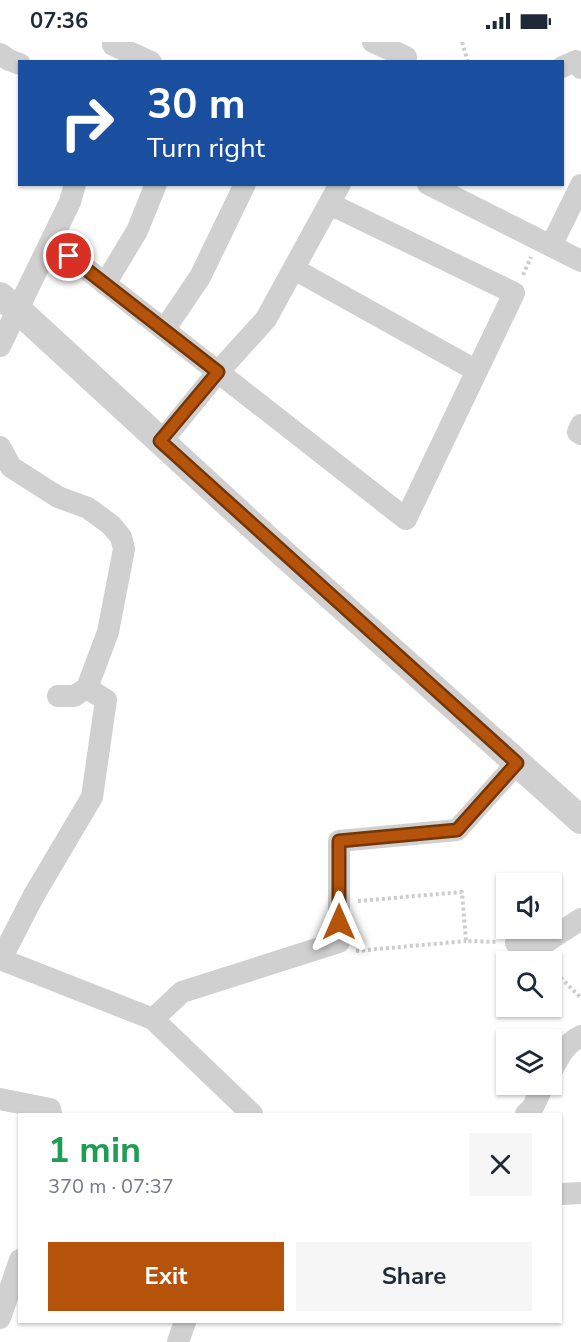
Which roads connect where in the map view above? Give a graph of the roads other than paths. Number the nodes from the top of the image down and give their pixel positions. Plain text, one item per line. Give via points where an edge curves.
1 (373, 42) edge
2 (112, 49) edge
3 (145, 60) edge
4 (407, 60) edge
5 (581, 185) edge
6 (74, 186) edge
7 (155, 186) edge
8 (244, 186) edge
9 (432, 186) edge
10 (335, 194) edge
11 (52, 242) junction
12 (545, 243) junction
13 (581, 261) edge
14 (294, 269) junction
15 (105, 284) junction
16 (8, 302) edge
17 (164, 330) junction
18 (0, 346) edge
19 (477, 371) junction
20 (218, 372) junction
21 (581, 425) edge
22 (581, 434) edge
23 (160, 441) junction
24 (0, 447) edge
25 (87, 688) junction
26 (58, 696) dead end
27 (517, 763) junction
28 (581, 820) edge
29 (581, 919) edge
30 (516, 944) road end
31 (1, 959) edge
32 (153, 1019) junction
33 (581, 1036) edge
34 (562, 1053) edge
35 (539, 1095) edge
36 (0, 1099) edge
37 (51, 1113) edge
38 (251, 1113) edge
39 (527, 1113) edge
40 (581, 1193) edge
41 (562, 1194) edge
42 (18, 1266) edge
43 (0, 1318) edge
44 (185, 1323) edge
45 (178, 1342) edge

1 - 4 street
2 - 3 street
5 - 12 street
6 - 11 street
7 - 15 street via 137,231
8 - 17 street via 200,277
9 - 12 street
10 - 14 street
10 - 19 street via 514,293
11 - 15 street
11 - 16 street
12 - 13 street
14 - 19 street
14 - 20 street via 267,319
15 - 17 street
16 - 18 street
16 - 23 street
17 - 20 street
19 - 20 street via 406,519
20 - 23 street
21 - 22 street
23 - 27 street
24 - 25 street via 11,467 58,498 88,508 121,537 124,549 108,632
25 - 26 street via 74,696
25 - 31 street via 106,700 92,797
27 - 28 street
27 - 32 street via 457,830 339,841 339,942 182,992
29 - 30 street via 537,948
31 - 32 street
32 - 38 street
33 - 34 street via 569,1041
35 - 39 street
36 - 37 street via 50,1109
40 - 41 street
42 - 43 street
44 - 45 street

